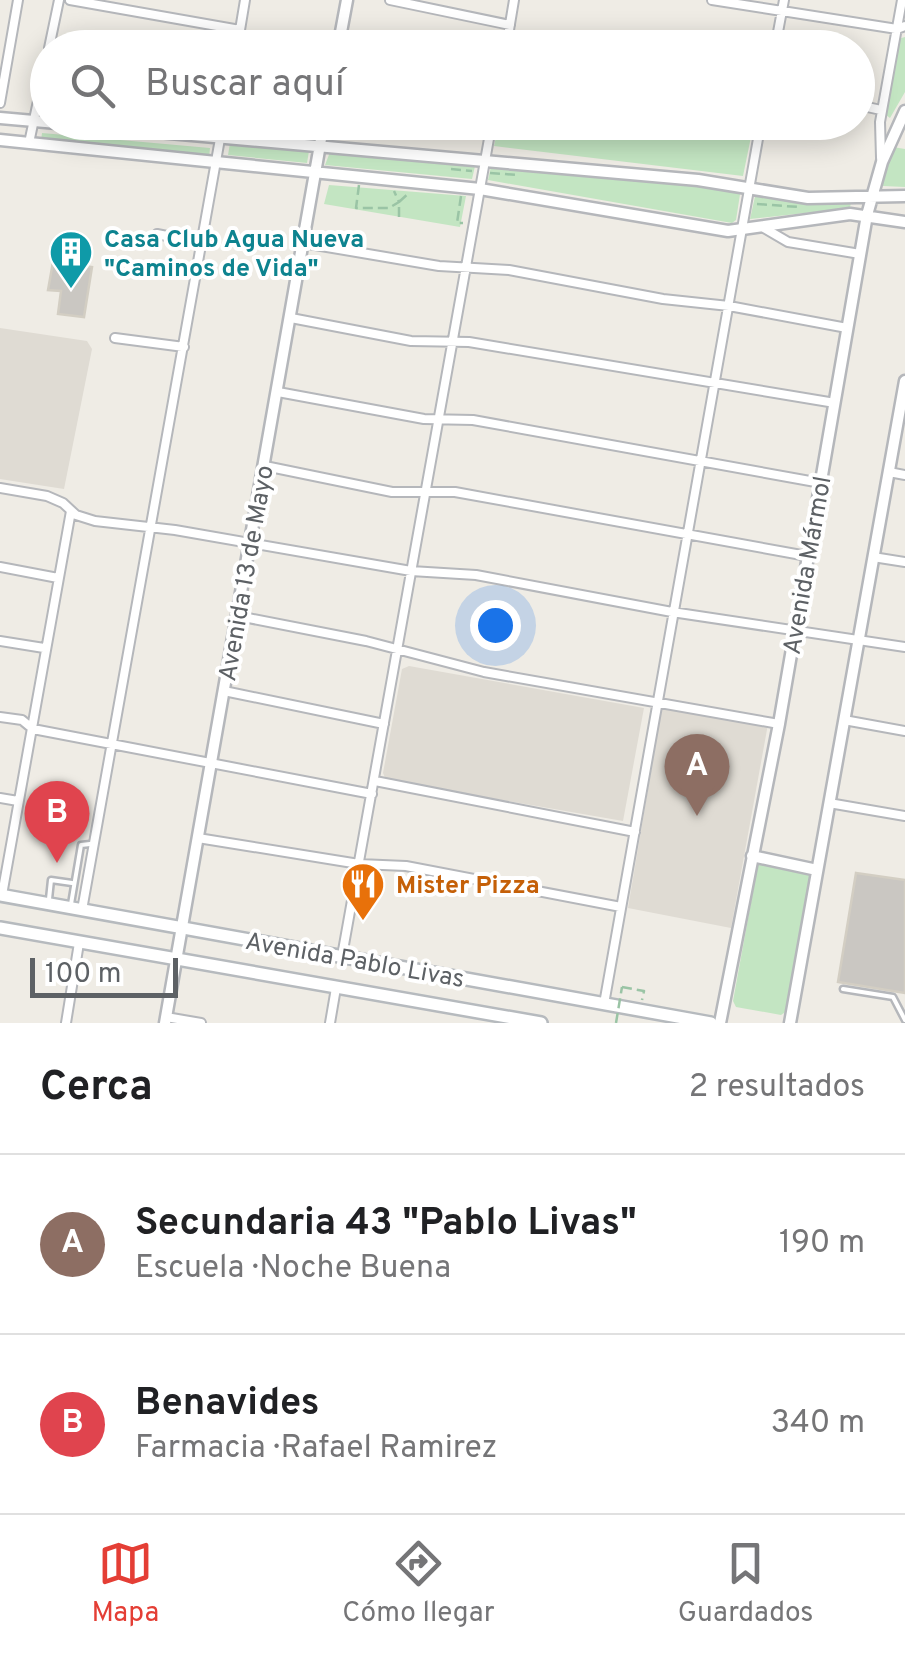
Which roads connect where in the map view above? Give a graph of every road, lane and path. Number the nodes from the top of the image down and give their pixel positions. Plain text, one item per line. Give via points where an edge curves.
1 (18, 0) edge
2 (59, 0) edge
3 (70, 0) edge
4 (245, 0) edge
5 (347, 0) edge
6 (390, 0) edge
7 (514, 0) edge
8 (712, 0) edge
9 (784, 0) edge
10 (902, 0) edge
11 (782, 11) junction
12 (510, 24) junction
13 (901, 27) edge
14 (52, 30) edge
15 (240, 30) joint
16 (341, 30) edge
17 (509, 30) edge
18 (778, 30) edge
19 (4, 49) edge
20 (0, 103) edge
21 (875, 109) edge
22 (882, 110) junction
23 (905, 111) edge
24 (0, 118) edge
25 (30, 122) edge
26 (30, 138) edge
27 (0, 140) edge
28 (221, 140) edge
29 (251, 140) edge
30 (321, 140) edge
31 (489, 140) edge
32 (758, 140) edge
33 (29, 143) junction
34 (319, 149) junction
35 (485, 160) junction
36 (218, 161) junction
37 (882, 162) junction
38 (315, 172) junction
39 (371, 186) dead end
40 (749, 187) junction
41 (480, 189) junction
42 (462, 193) dead end
43 (905, 196) edge
44 (871, 198) junction
45 (399, 202) junction
46 (867, 215) junction
47 (400, 218) dead end
48 (905, 222) edge
49 (473, 225) junction
50 (764, 228) junction
51 (742, 231) junction
52 (157, 234) dead end
53 (303, 242) junction
54 (202, 243) junction
55 (860, 254) junction
56 (464, 267) junction
57 (728, 306) junction
58 (290, 318) junction
59 (848, 328) junction
60 (115, 338) dead end
61 (452, 343) junction
62 (184, 347) junction
63 (715, 381) junction
64 (905, 386) edge
65 (278, 392) junction
66 (835, 403) junction
67 (438, 419) junction
68 (700, 460) junction
69 (265, 466) junction
70 (889, 472) junction
71 (905, 475) edge
72 (821, 483) junction
73 (0, 488) edge
74 (425, 492) junction
75 (71, 511) junction
76 (152, 528) junction
77 (687, 536) junction
78 (251, 544) junction
79 (808, 556) junction
80 (873, 557) junction
81 (905, 562) edge
82 (0, 567) edge
83 (410, 571) junction
84 (58, 578) junction
85 (672, 612) junction
86 (238, 616) junction
87 (792, 632) junction
88 (858, 639) junction
89 (0, 641) edge
90 (905, 646) edge
91 (44, 648) junction
92 (398, 650) junction
93 (224, 691) junction
94 (658, 703) junction
95 (0, 717) edge
96 (844, 720) junction
97 (384, 724) junction
98 (779, 724) junction
99 (33, 729) junction
100 (905, 731) edge
101 (113, 744) junction
102 (212, 762) junction
103 (374, 780) junction
104 (372, 794) junction
105 (0, 798) edge
106 (18, 801) junction
107 (829, 803) junction
108 (905, 816) edge
109 (634, 832) junction
110 (198, 838) junction
111 (95, 845) junction
112 (752, 856) junction
113 (359, 864) junction
114 (77, 866) junction
115 (91, 867) junction
116 (817, 870) junction
117 (74, 884) junction
118 (1, 895) edge
119 (48, 904) junction
120 (621, 907) junction
121 (76, 909) junction
122 (0, 928) edge
123 (180, 928) junction
124 (79, 943) junction
125 (342, 956) junction
126 (176, 960) junction
127 (336, 988) junction
128 (843, 989) dead end
129 (644, 990) dead end
130 (604, 1004) junction
131 (166, 1020) edge
132 (905, 1020) edge
133 (66, 1023) edge
134 (201, 1023) edge
135 (330, 1023) edge
136 (542, 1023) edge
137 (616, 1023) edge
138 (711, 1023) edge
139 (720, 1023) edge
140 (790, 1023) edge

1 - 19 street
2 - 14 street
3 - 15 street
4 - 15 street
5 - 16 street
6 - 12 street
7 - 12 street
8 - 11 street
9 - 11 street
10 - 13 street
11 - 13 street
11 - 18 street
12 - 17 street
13 - 22 street
19 - 20 street
21 - 22 street
22 - 37 street
23 - 37 street, Avenida Mármol
24 - 25 street
26 - 33 street
27 - 33 street
28 - 36 street
29 - 34 street
30 - 34 street, Avenida 13 de Mayo
31 - 35 street
32 - 40 street
33 - 36 street
34 - 35 street
34 - 38 street, Avenida 13 de Mayo
35 - 40 street
35 - 41 street
36 - 38 street
36 - 54 street
37 - 44 street, Avenida Mármol
38 - 41 street
38 - 53 street, Avenida 13 de Mayo
39 - 45 path via 359,185 356,208
40 - 44 street via 808,198
40 - 51 street
41 - 49 street
41 - 51 street
42 - 49 path via 457,222
43 - 44 street
44 - 46 street, Avenida Mármol
45 - 45 path via 416,190 383,187 398,194
45 - 47 path
46 - 48 street
46 - 50 street
46 - 55 street, Avenida Mármol
49 - 56 street
50 - 51 street
50 - 55 street via 788,242
51 - 57 street
52 - 54 street
53 - 56 street
53 - 58 street, Avenida 13 de Mayo
54 - 62 street
55 - 59 street, Avenida Mármol
56 - 57 street
56 - 61 street
57 - 59 street
57 - 63 street
58 - 61 street
58 - 65 street, Avenida 13 de Mayo
59 - 66 street, Avenida Mármol
60 - 62 street
61 - 63 street
61 - 67 street
62 - 76 street
63 - 66 street
63 - 68 street
64 - 70 street
65 - 67 street
65 - 69 street, Avenida 13 de Mayo
66 - 72 street, Avenida Mármol
67 - 68 street
67 - 74 street
68 - 72 street
68 - 77 street
69 - 74 street via 392,492
69 - 78 street, Avenida 13 de Mayo
70 - 71 street
70 - 80 street
72 - 79 street, Avenida Mármol
73 - 75 street via 47,496
74 - 77 street
74 - 83 street
75 - 76 street
75 - 84 street
76 - 78 street
76 - 101 street
77 - 79 street
77 - 85 street
78 - 83 street
78 - 86 street, Avenida 13 de Mayo
79 - 87 street, Avenida Mármol
80 - 81 street
80 - 88 street
82 - 84 street
83 - 85 street via 476,575
83 - 92 street
84 - 91 street
85 - 87 street
85 - 94 street
86 - 92 street
86 - 93 street, Avenida 13 de Mayo
87 - 88 street
87 - 98 street, Avenida Mármol
88 - 90 street
88 - 96 street
89 - 91 street
91 - 99 street
92 - 94 street
92 - 97 street
93 - 97 street
93 - 102 street, Avenida 13 de Mayo
94 - 98 street
94 - 109 street
95 - 99 street
96 - 100 street
96 - 107 street
97 - 103 street
98 - 112 street, Avenida Mármol
99 - 101 street
99 - 106 street
101 - 102 street
101 - 111 street
102 - 104 street
102 - 110 street, Avenida 13 de Mayo
103 - 104 street
103 - 109 street
104 - 113 street
105 - 106 street
106 - 118 street
107 - 108 street
107 - 116 street
109 - 120 street
110 - 113 street
110 - 123 street, Avenida 13 de Mayo
111 - 114 lane via 80,845
111 - 115 street
112 - 116 street
112 - 139 street, Avenida Mármol
113 - 120 street via 406,866
113 - 125 street
114 - 115 lane
114 - 117 lane
115 - 121 street
116 - 140 street
117 - 119 lane via 51,880
117 - 121 lane
118 - 119 main road, Avenida Pablo Livas
119 - 121 main road, Avenida Pablo Livas
120 - 130 street
121 - 123 main road, Avenida Pablo Livas
122 - 124 main road, Avenida Pablo Livas
123 - 125 main road, Avenida Pablo Livas
123 - 126 street, Avenida 13 de Mayo
124 - 126 main road, Avenida Pablo Livas
124 - 133 street
125 - 130 main road, Avenida Pablo Livas
126 - 127 main road, Avenida Pablo Livas
126 - 131 street, Avenida 13 de Mayo
127 - 135 street
127 - 136 main road, Avenida Pablo Livas
128 - 132 lane via 893,997
129 - 137 path, bridge via 622,986
130 - 138 main road, Avenida Pablo Livas
131 - 134 street

